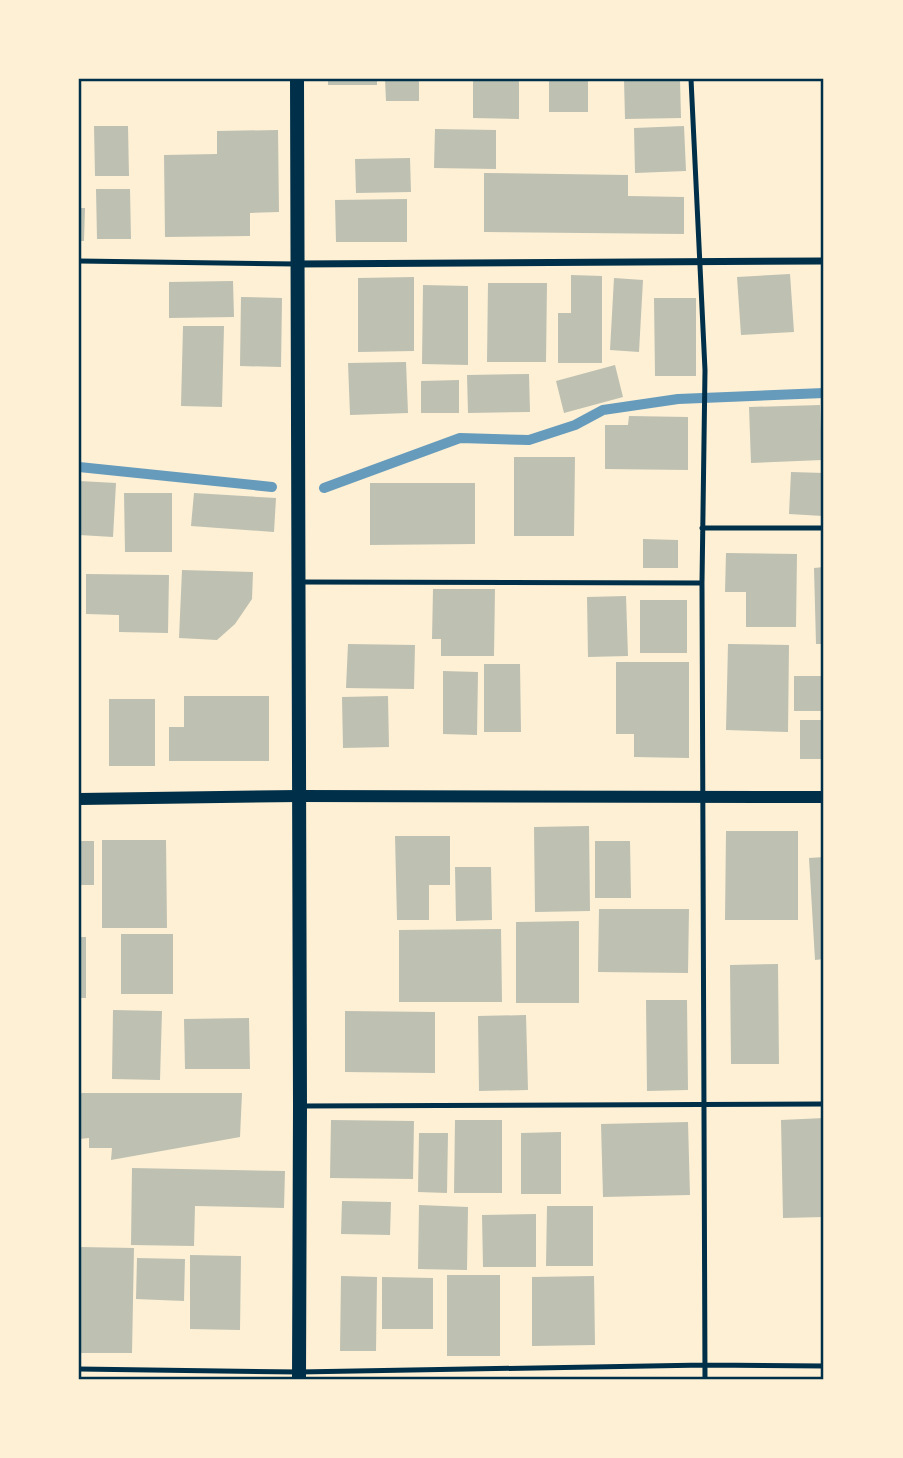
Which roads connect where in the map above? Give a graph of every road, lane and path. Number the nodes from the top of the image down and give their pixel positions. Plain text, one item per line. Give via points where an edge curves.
1 (297, 79) edge
2 (691, 79) edge
3 (79, 261) edge
4 (824, 261) edge
5 (699, 263) junction
6 (296, 264) junction
7 (702, 528) junction
8 (824, 528) edge
9 (299, 582) junction
10 (702, 583) junction
11 (299, 796) junction
12 (824, 796) edge
13 (704, 797) junction
14 (79, 799) edge
15 (824, 1104) edge
16 (704, 1105) junction
17 (300, 1107) junction
18 (705, 1365) junction
19 (824, 1366) edge
20 (79, 1369) edge
21 (299, 1375) edge
22 (705, 1379) edge

1 - 6 main road
2 - 5 lane
3 - 6 lane
4 - 5 street
5 - 6 street
5 - 7 lane via 705,370
6 - 9 main road
7 - 8 lane
7 - 10 lane
9 - 10 lane
9 - 11 main road
10 - 13 lane
11 - 13 street
11 - 14 street
11 - 17 main road
12 - 13 street
13 - 16 lane
15 - 16 lane
16 - 17 lane
16 - 18 lane
17 - 21 main road
18 - 19 lane
18 - 21 lane
18 - 22 lane
20 - 21 lane

